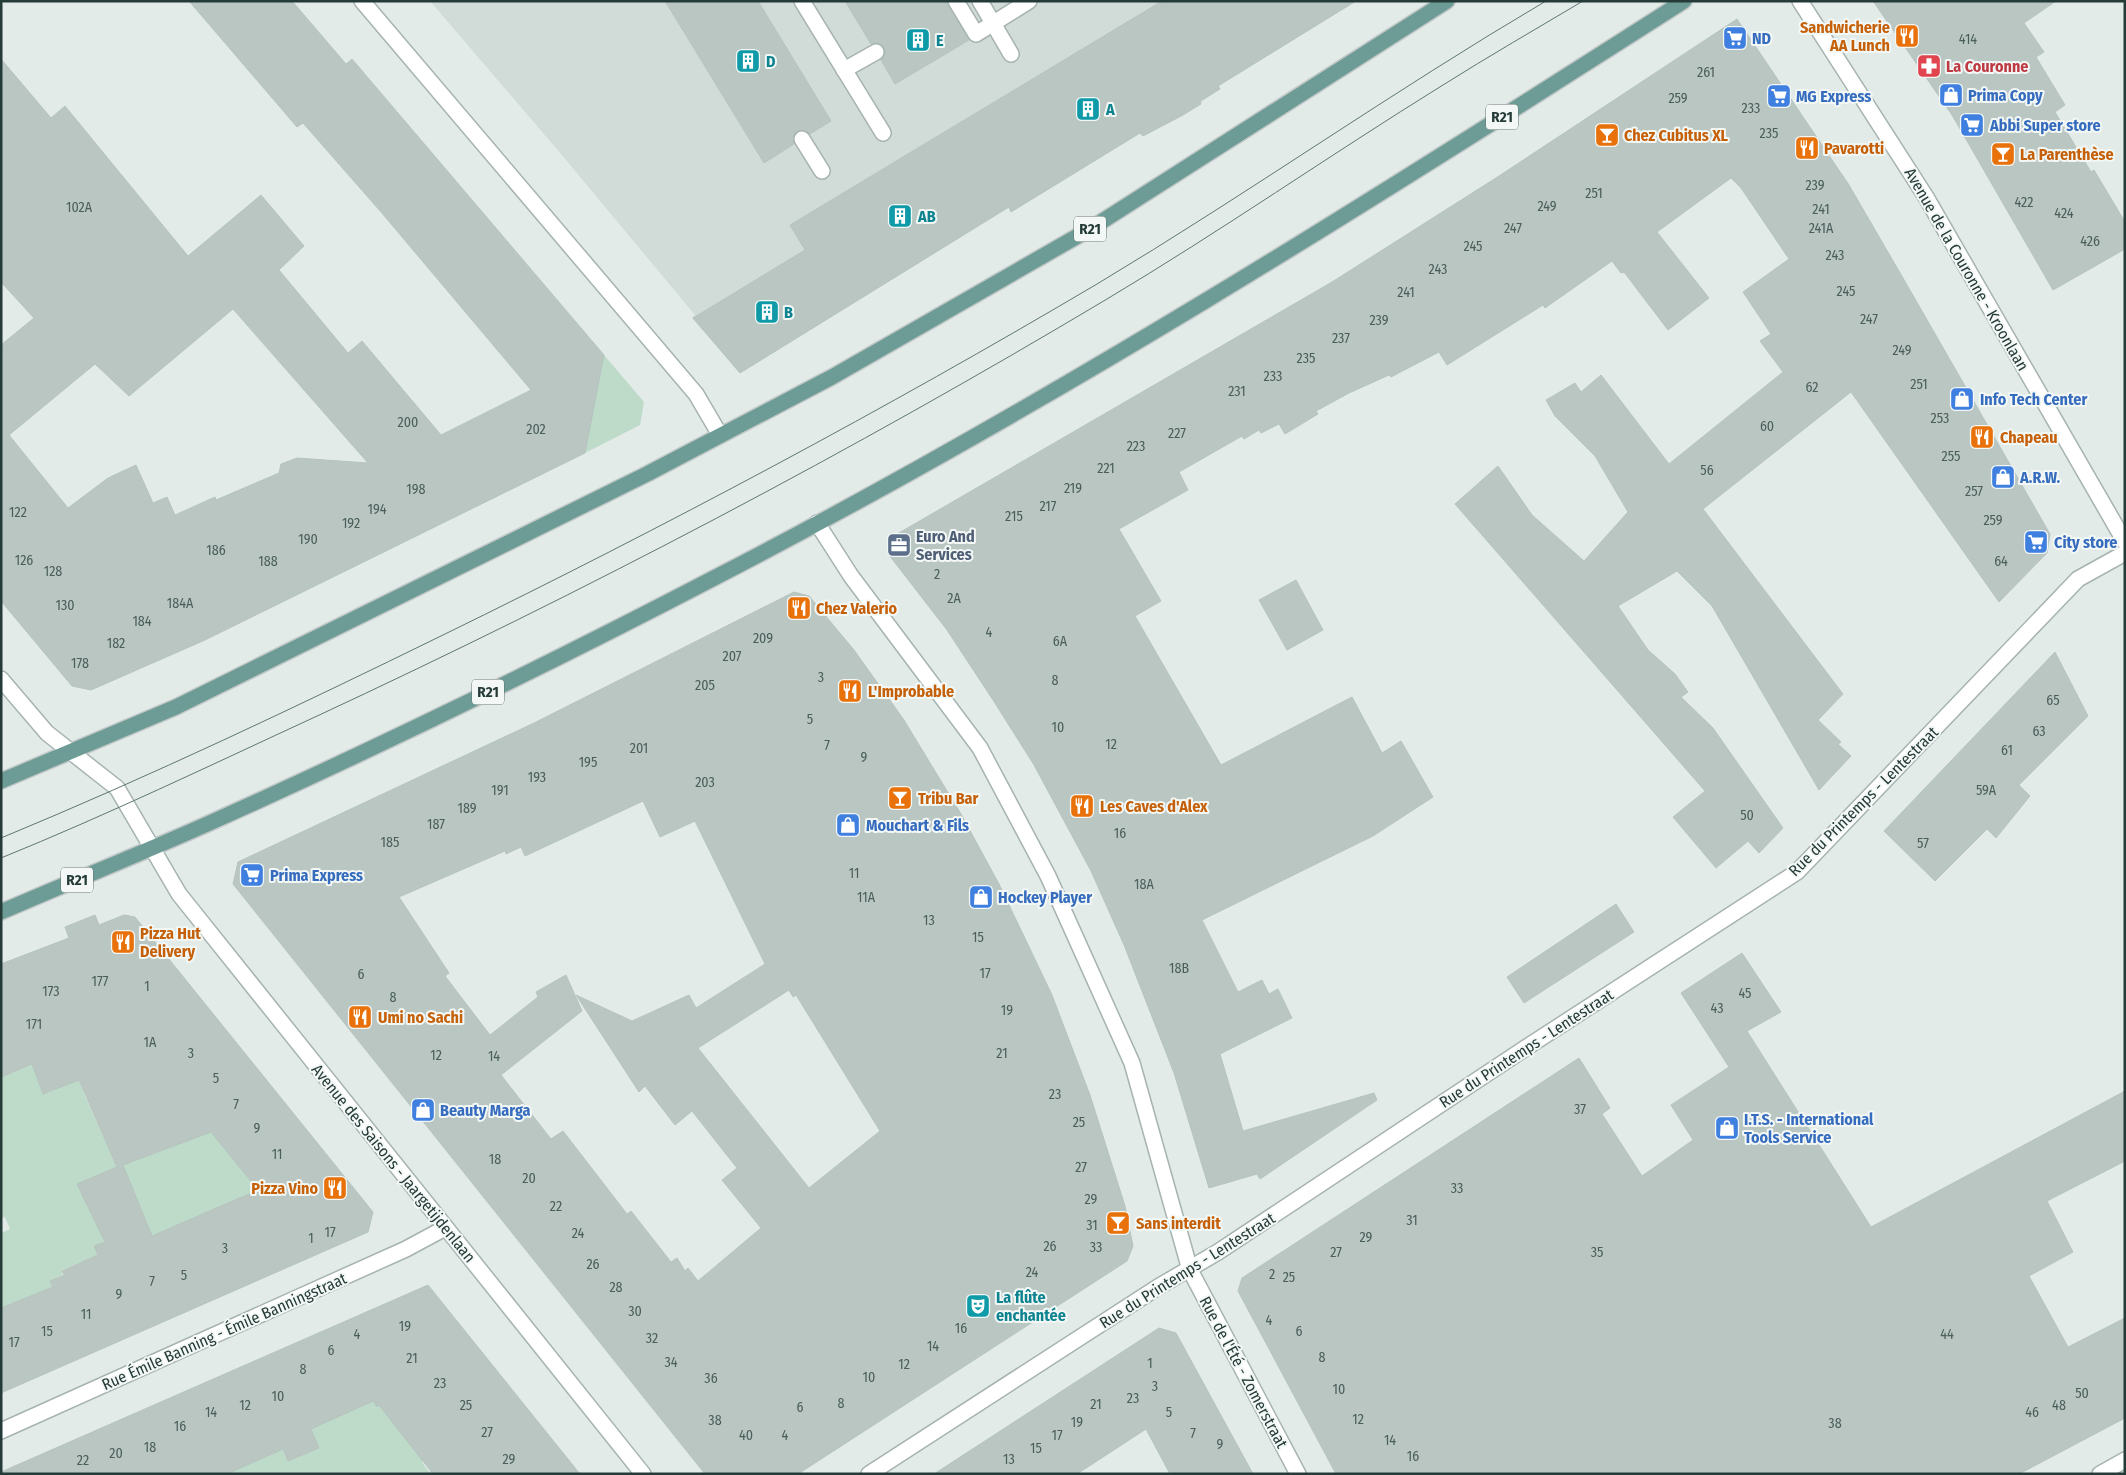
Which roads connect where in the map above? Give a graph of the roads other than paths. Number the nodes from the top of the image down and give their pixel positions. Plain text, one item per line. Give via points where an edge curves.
1 (362, 1) edge
2 (802, 1) edge
3 (956, 1) edge
4 (980, 1) edge
5 (1029, 1) edge
6 (1446, 1) edge
7 (1684, 1) edge
8 (1800, 1) edge
9 (993, 24) junction
10 (876, 52) dead end
11 (1011, 54) dead end
12 (844, 70) junction
13 (883, 133) dead end
14 (802, 139) dead end
15 (822, 172) dead end
16 (720, 434) junction
17 (817, 523) junction
18 (2125, 542) edge
19 (2125, 553) edge
20 (1, 679) edge
21 (71, 752) junction
22 (1, 781) edge
23 (152, 848) junction
24 (1, 912) edge
25 (445, 1228) junction
26 (1190, 1270) junction
27 (1, 1431) edge
28 (2125, 1460) edge
29 (643, 1474) edge
30 (869, 1474) edge
31 (1298, 1474) edge
32 (2100, 1474) edge

1 - 16 street via 696,394
2 - 12 street
3 - 9 street via 976,34
4 - 9 street
5 - 9 street
6 - 16 main road, R21 via 1090,229 832,377
7 - 17 main road, R21 via 1294,246 1047,395
8 - 18 street, Avenue de la Couronne - Kroonlaan via 1926,197
9 - 11 street
10 - 12 street
12 - 13 street
14 - 15 street
16 - 21 main road, R21 via 647,474 176,707
17 - 23 main road, R21 via 464,704
17 - 26 street, Rue de l'Été - Zomerstraat via 852,576 980,748 1048,876 1132,1063
19 - 26 street, Rue du Printemps - Lentestraat via 2078,579 1797,872
20 - 21 street, Avenue des Saisons - Jaargetijdenlaan via 47,733
21 - 22 main road, R21
21 - 23 street, Avenue des Saisons - Jaargetijdenlaan via 117,788
23 - 24 main road, R21
23 - 25 street, Avenue des Saisons - Jaargetijdenlaan via 179,894
25 - 27 street, Rue Émile Banning - Émile Banningstraat via 406,1249
25 - 29 street, Avenue des Saisons - Jaargetijdenlaan
26 - 30 street, Rue du Printemps - Lentestraat via 1158,1287
26 - 31 street, Rue de l'Été - Zomerstraat
28 - 32 street

